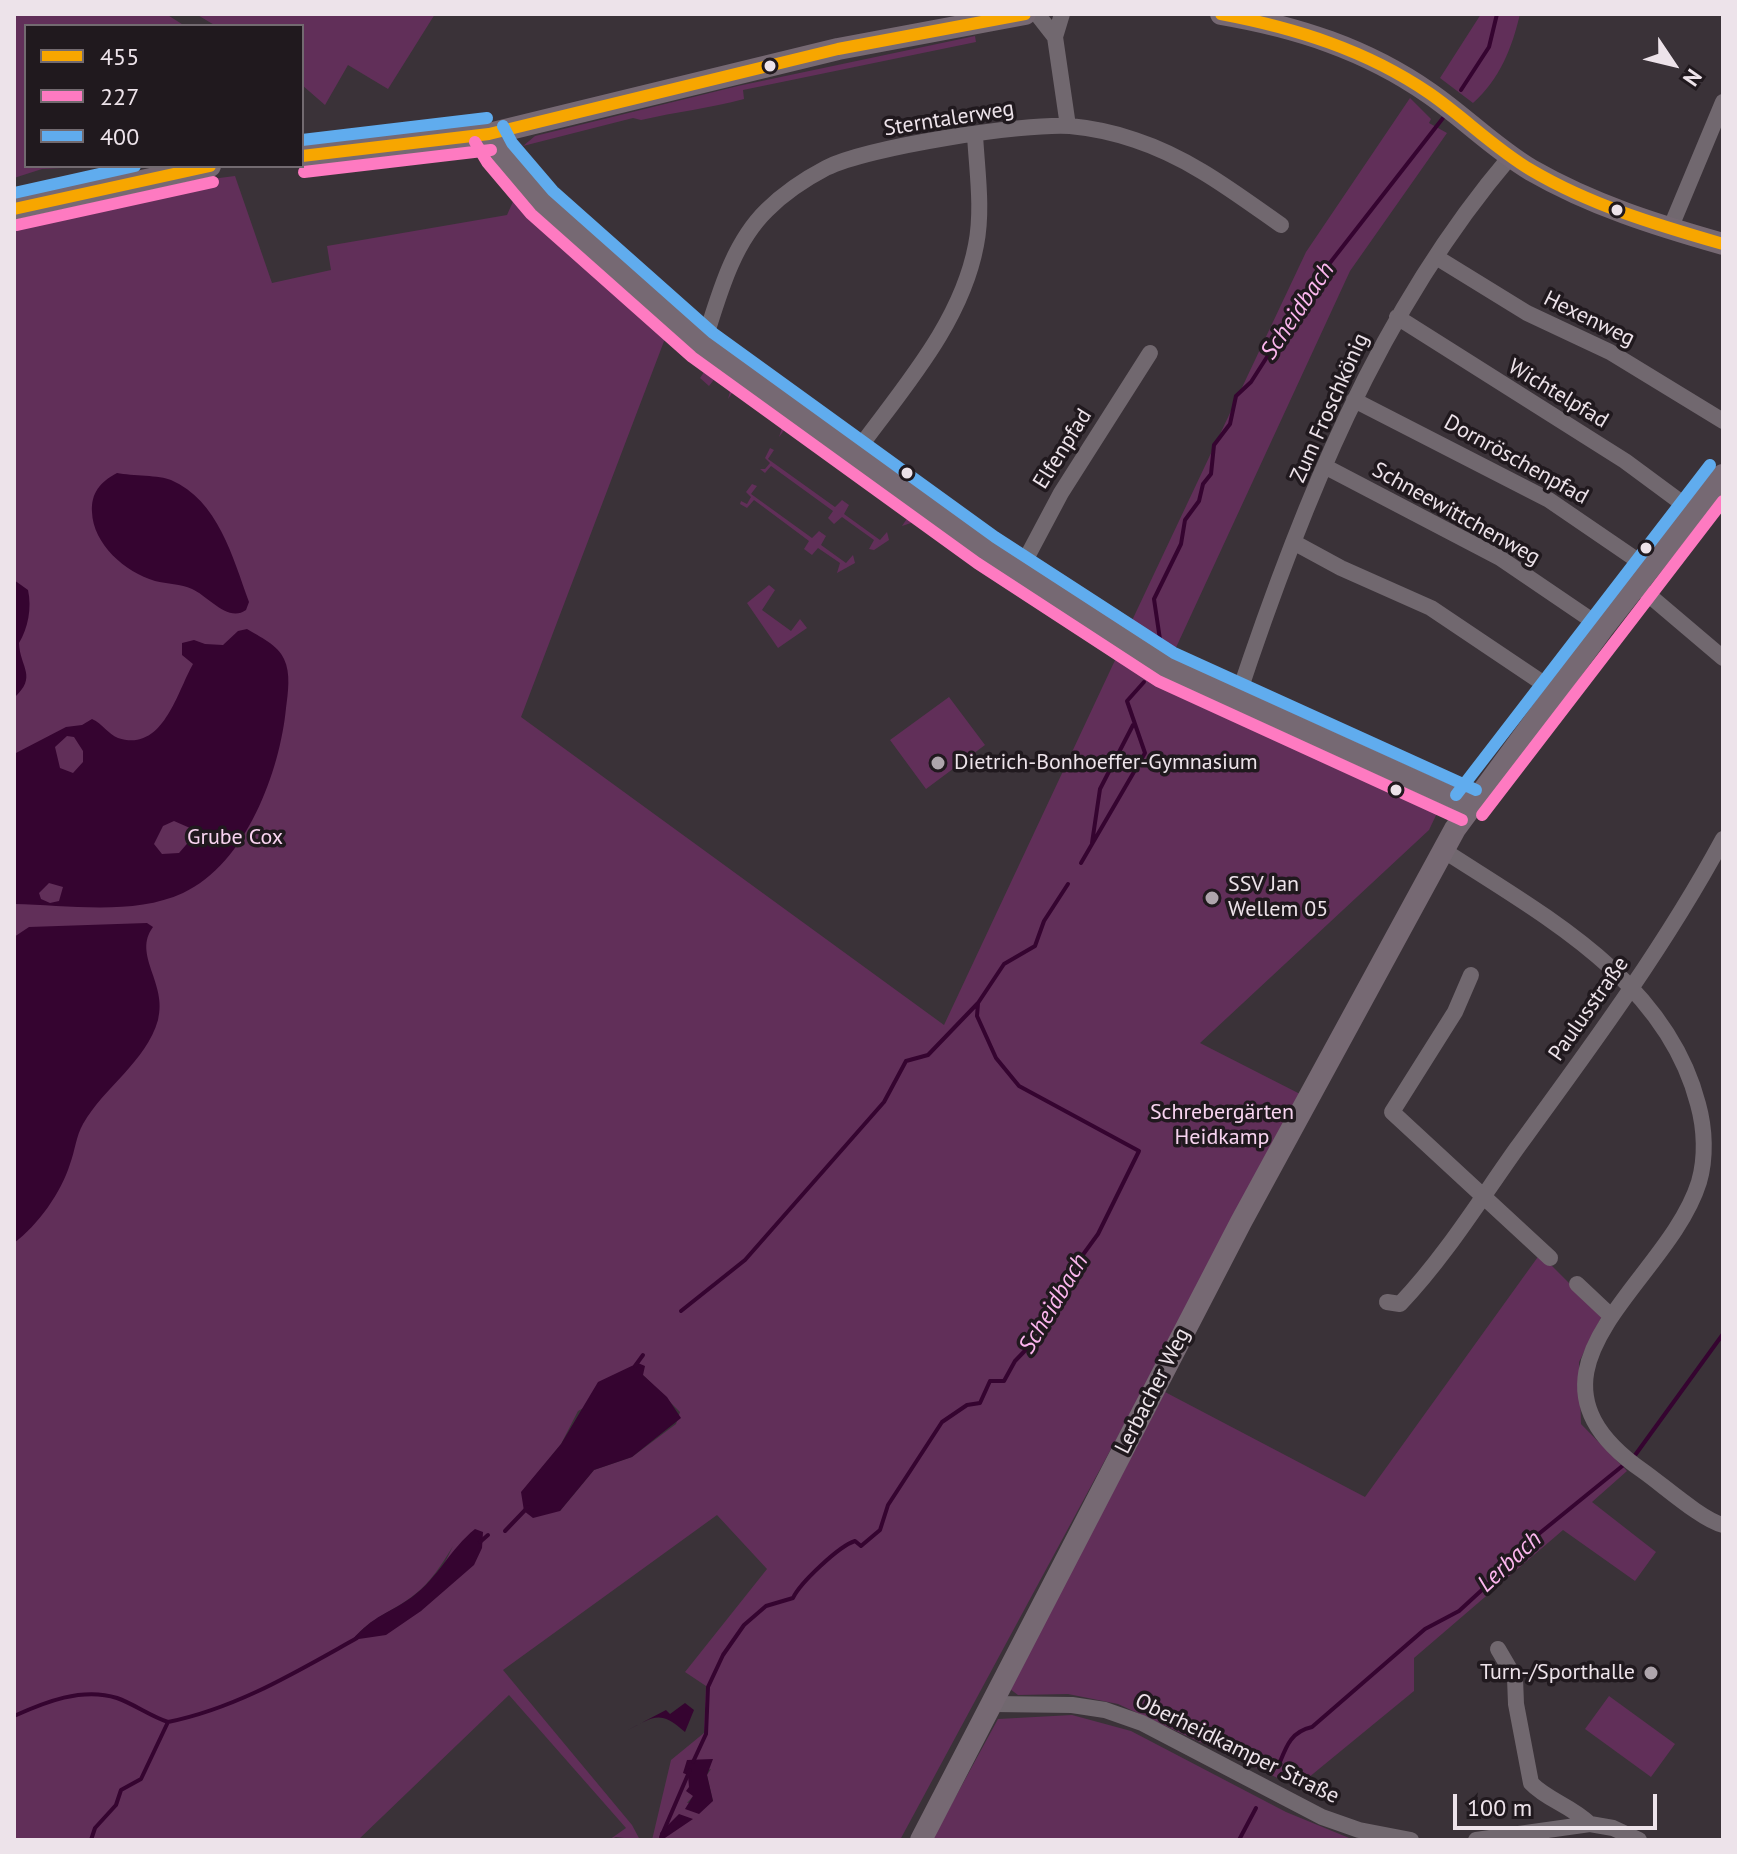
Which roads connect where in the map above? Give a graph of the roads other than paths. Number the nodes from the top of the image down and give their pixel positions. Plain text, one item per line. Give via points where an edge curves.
1 (1025, 14) edge
2 (1037, 14) edge
3 (1062, 14) edge
4 (1221, 14) edge
5 (1055, 37) junction
6 (1723, 102) edge
7 (1068, 126) junction
8 (489, 134) junction
9 (975, 135) junction
10 (304, 156) edge
11 (1510, 157) junction
12 (201, 168) edge
13 (14, 209) edge
14 (1281, 225) dead end
15 (1670, 229) junction
16 (1723, 244) edge
17 (1436, 257) junction
18 (1397, 317) junction
19 (703, 345) junction
20 (1150, 353) dead end
21 (1354, 400) junction
22 (1723, 421) edge
23 (854, 455) junction
24 (1326, 467) junction
25 (1723, 475) edge
26 (1694, 512) junction
27 (1295, 543) junction
28 (1019, 572) junction
29 (1643, 577) junction
30 (1603, 628) junction
31 (1723, 658) edge
32 (1556, 692) junction
33 (1238, 696) junction
34 (1469, 805) junction
35 (1723, 839) edge
36 (1443, 850) junction
37 (1471, 975) dead end
38 (1632, 987) junction
39 (1481, 1198) junction
40 (1550, 1258) dead end
41 (1577, 1284) dead end
42 (1387, 1302) dead end
43 (1611, 1316) junction
44 (1723, 1525) edge
45 (1498, 1649) dead end
46 (994, 1704) junction
47 (1590, 1824) junction
48 (921, 1840) edge
49 (1411, 1840) edge
50 (1476, 1840) edge
51 (1639, 1840) edge

1 - 8 street via 823,52
2 - 5 street
3 - 5 street
4 - 11 street via 1317,35 1376,60 1433,96
5 - 7 street
6 - 15 street
7 - 9 street, Sterntalerweg
7 - 14 street, Sterntalerweg via 1133,139 1168,153 1204,171
8 - 10 street
8 - 19 street via 542,202
9 - 19 street, Sterntalerweg via 860,156 794,187 765,212 738,250
9 - 23 street via 976,247 960,296 942,332
11 - 15 street via 1573,192
11 - 17 street, Zum Froschkönig
12 - 13 street
15 - 16 street
17 - 18 street, Zum Froschkönig
17 - 22 street, Hexenweg
18 - 21 street, Zum Froschkönig
18 - 26 street, Wichtelpfad via 1625,461
19 - 23 street
20 - 28 street, Elfenpfad via 1061,493
21 - 24 street, Zum Froschkönig
21 - 29 street, Dornröschenpfad via 1549,500
23 - 28 street
24 - 27 street, Zum Froschkönig
24 - 30 street, Schneewittchenweg via 1500,558
25 - 26 street, Lerbacher Weg
26 - 29 street, Lerbacher Weg
27 - 32 street via 1431,608
27 - 33 street, Zum Froschkönig
28 - 33 street via 1137,650
29 - 30 street, Lerbacher Weg
29 - 31 street, Dornröschenpfad
30 - 32 street, Lerbacher Weg
32 - 34 street, Lerbacher Weg
33 - 34 street
34 - 36 street, Lerbacher Weg
35 - 38 street, Paulusstraße
36 - 38 street via 1558,924
36 - 46 street, Lerbacher Weg via 1241,1222
37 - 39 street via 1455,1012 1392,1112
38 - 39 street, Paulusstraße
38 - 43 street via 1685,1063 1699,1105 1705,1156 1682,1216
39 - 40 street
39 - 42 street, Paulusstraße via 1415,1288 1400,1304
41 - 43 street
43 - 44 street via 1591,1348 1584,1378 1590,1418 1615,1452
45 - 47 street via 1515,1678 1531,1783
46 - 48 street, Lerbacher Weg
46 - 49 street, Oberheidkamper Straße via 1105,1710 1142,1723 1322,1817
47 - 50 street
47 - 51 street

